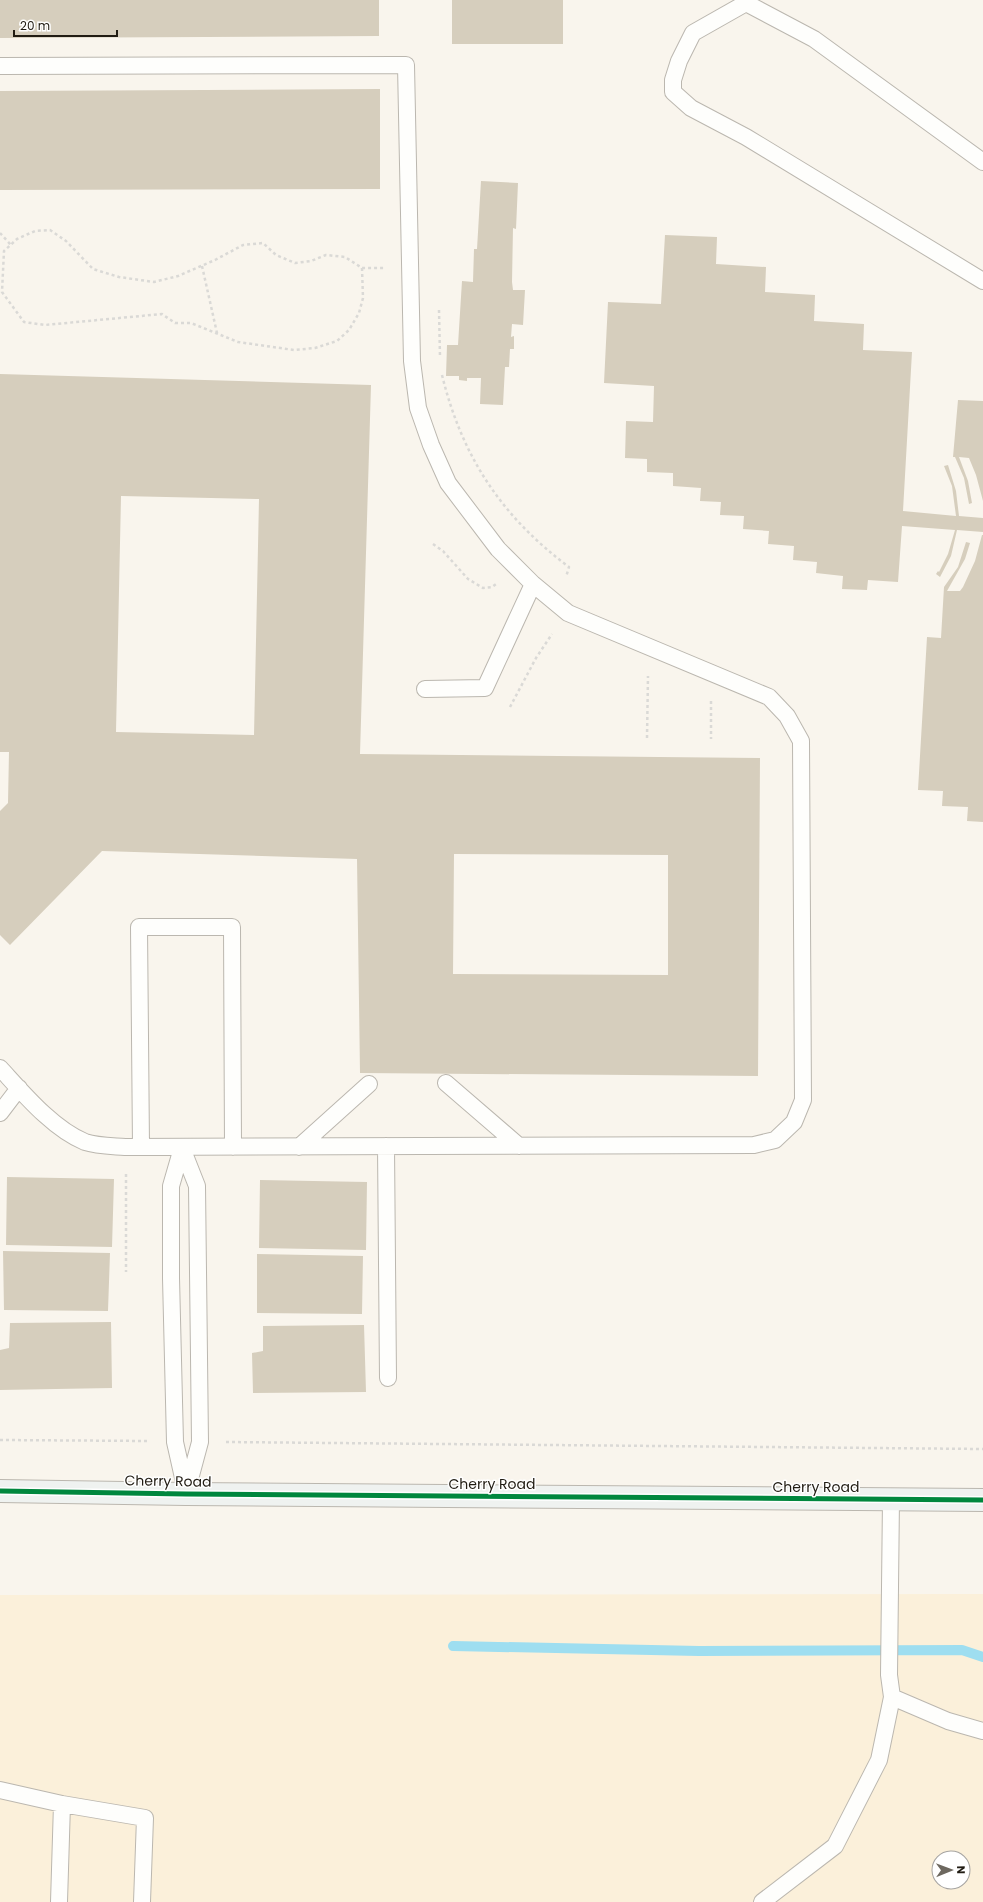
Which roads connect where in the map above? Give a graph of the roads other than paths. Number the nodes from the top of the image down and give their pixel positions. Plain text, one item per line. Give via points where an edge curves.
1 (0, 66) edge
2 (983, 162) edge
3 (983, 281) edge
4 (533, 584) junction
5 (425, 688) dead end
6 (0, 1068) edge
7 (446, 1083) dead end
8 (369, 1084) dead end
9 (19, 1088) junction
10 (0, 1113) edge
11 (386, 1146) junction
12 (519, 1146) junction
13 (142, 1147) junction
14 (233, 1147) junction
15 (299, 1147) junction
16 (182, 1148) junction
17 (388, 1378) dead end
18 (0, 1491) edge
19 (186, 1494) junction
20 (891, 1499) junction
21 (983, 1500) edge
22 (892, 1697) junction
23 (983, 1731) edge
24 (0, 1790) edge
25 (62, 1804) junction
26 (59, 1902) edge
27 (142, 1902) edge
28 (762, 1902) edge

1 - 4 lane via 406,65 412,361 418,408 448,483 498,549
2 - 3 lane via 814,39 746,3 693,33 673,80 673,92 691,108 746,137
4 - 5 lane via 485,688
4 - 12 lane via 568,613 768,697 787,716 801,741 803,1100 794,1122 775,1140 754,1145
6 - 9 lane
7 - 12 lane
8 - 15 lane
9 - 10 lane
9 - 13 lane via 68,1133 87,1142
11 - 12 lane
11 - 15 lane
11 - 17 lane
13 - 14 lane via 139,928 232,927
13 - 16 lane
14 - 15 lane
14 - 16 lane
16 - 19 lane via 171,1186 174,1442
16 - 19 lane via 197,1186 200,1442
18 - 19 main road, Cherry Road
19 - 20 main road, Cherry Road
20 - 21 main road, Cherry Road
20 - 22 lane via 889,1675
22 - 23 lane via 948,1721
22 - 28 lane via 879,1760 835,1846
24 - 25 lane
25 - 26 lane
25 - 27 lane via 145,1818

